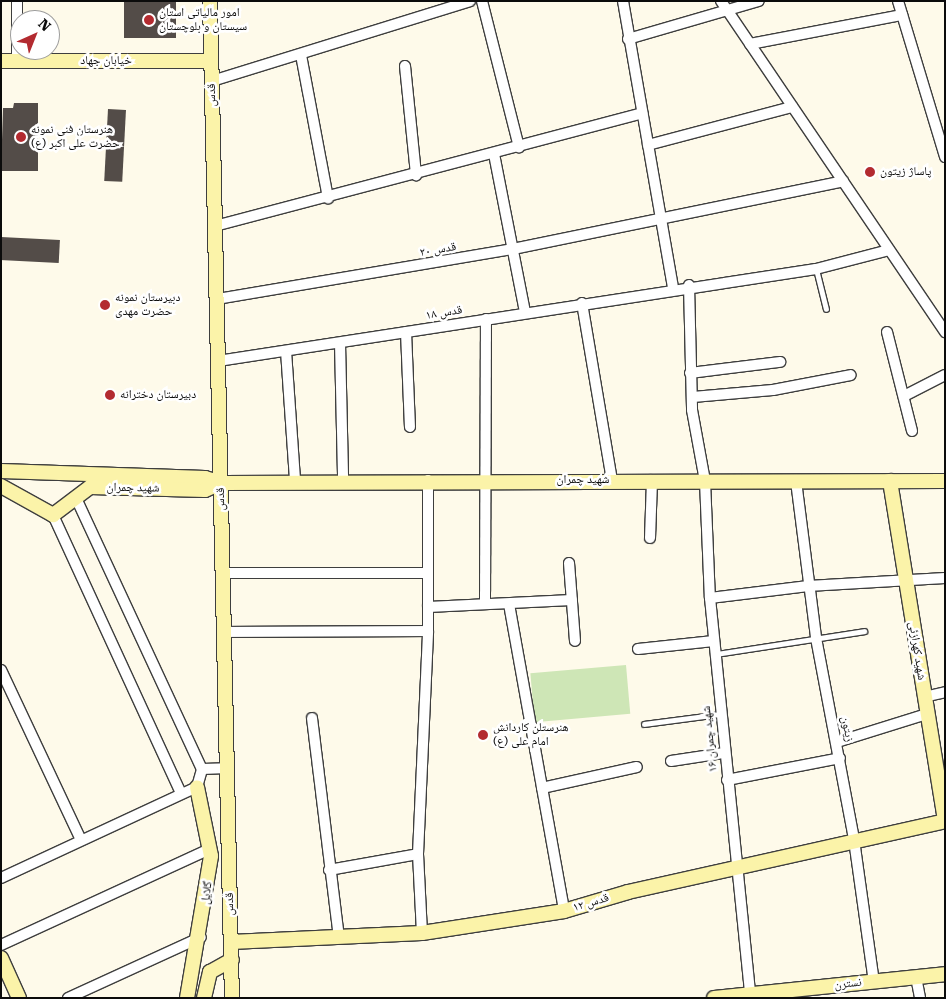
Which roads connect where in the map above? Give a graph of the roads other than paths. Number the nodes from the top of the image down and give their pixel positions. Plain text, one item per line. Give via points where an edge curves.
1 (17, 1) edge
2 (210, 1) edge
3 (470, 1) edge
4 (482, 1) edge
5 (623, 1) edge
6 (759, 1) edge
7 (898, 1) edge
8 (723, 5) edge
9 (902, 15) junction
10 (628, 39) junction
11 (750, 44) junction
12 (301, 55) junction
13 (1, 61) edge
14 (17, 61) junction
15 (211, 61) junction
16 (405, 66) dead end
17 (212, 81) junction
18 (792, 107) junction
19 (642, 113) junction
20 (648, 145) junction
21 (519, 147) junction
22 (494, 154) junction
23 (945, 158) edge
24 (416, 174) junction
25 (843, 182) junction
26 (328, 198) junction
27 (662, 218) junction
28 (215, 226) junction
29 (513, 249) junction
30 (889, 250) junction
31 (816, 269) junction
32 (689, 285) junction
33 (674, 288) junction
34 (216, 299) junction
35 (582, 303) junction
36 (826, 309) dead end
37 (526, 312) junction
38 (486, 319) junction
39 (406, 332) junction
40 (887, 332) dead end
41 (945, 332) edge
42 (340, 343) junction
43 (286, 351) junction
44 (218, 361) junction
45 (780, 362) dead end
46 (690, 373) junction
47 (945, 374) edge
48 (851, 375) dead end
49 (904, 396) junction
50 (692, 397) junction
51 (410, 427) dead end
52 (912, 431) dead end
53 (1, 471) edge
54 (295, 480) junction
55 (344, 480) junction
56 (428, 480) junction
57 (482, 480) junction
58 (612, 480) junction
59 (652, 480) junction
60 (705, 480) junction
61 (796, 481) junction
62 (890, 481) junction
63 (945, 481) edge
64 (221, 483) junction
65 (1, 486) edge
66 (76, 498) junction
67 (53, 515) junction
68 (650, 538) dead end
69 (569, 563) dead end
70 (223, 573) junction
71 (427, 573) junction
72 (945, 578) edge
73 (906, 580) junction
74 (808, 586) junction
75 (710, 598) junction
76 (572, 600) junction
77 (485, 602) junction
78 (510, 604) junction
79 (428, 607) junction
80 (428, 631) junction
81 (864, 631) dead end
82 (224, 632) junction
83 (816, 638) junction
84 (575, 641) dead end
85 (714, 642) junction
86 (638, 649) dead end
87 (715, 654) junction
88 (1, 670) edge
89 (945, 692) edge
90 (924, 697) junction
91 (720, 714) junction
92 (927, 714) junction
93 (312, 718) dead end
94 (644, 724) dead end
95 (837, 742) junction
96 (724, 752) junction
97 (840, 758) junction
98 (671, 760) dead end
99 (637, 767) dead end
100 (227, 768) junction
101 (202, 769) junction
102 (727, 780) junction
103 (197, 787) junction
104 (542, 788) junction
105 (181, 793) junction
106 (945, 821) edge
107 (80, 840) junction
108 (854, 840) junction
109 (210, 849) junction
110 (418, 854) junction
111 (734, 869) junction
112 (328, 870) junction
113 (1, 878) edge
114 (564, 911) junction
115 (422, 933) junction
116 (201, 937) junction
117 (339, 937) junction
118 (231, 942) junction
119 (1, 944) edge
120 (1, 958) edge
121 (232, 960) junction
122 (945, 974) edge
123 (916, 977) junction
124 (874, 982) junction
125 (750, 994) junction
126 (19, 998) edge
127 (68, 998) edge
128 (187, 998) edge
129 (204, 998) edge
130 (232, 998) edge
131 (714, 998) edge
132 (920, 998) edge

1 - 14 street
2 - 15 street, قدس
3 - 12 street
4 - 21 street
5 - 10 street
6 - 8 street
7 - 9 street
8 - 10 street
8 - 11 street
9 - 11 street
9 - 23 street
10 - 19 street
11 - 18 street
12 - 17 street
12 - 26 street
13 - 14 street, خیابان جهاد
14 - 15 street, خیابان جهاد
15 - 17 street, قدس
16 - 24 street
17 - 28 street, قدس
18 - 20 street
18 - 25 street
19 - 20 street
19 - 21 street
20 - 27 street
21 - 22 street
22 - 24 street
22 - 29 street
24 - 26 street
25 - 27 street, قدس ۲۰
25 - 30 street
26 - 28 street
27 - 29 street, قدس ۲۰
27 - 33 street
28 - 34 street, قدس
29 - 34 street, قدس ۲۰
29 - 37 street
30 - 31 street, قدس ۱۸
30 - 41 street
31 - 32 street, قدس ۱۸
31 - 36 lane
32 - 33 street, قدس ۱۸
32 - 46 street, شهید چمران ۱۶
33 - 35 street, قدس ۱۸
34 - 44 street, قدس
35 - 37 street, قدس ۱۸
35 - 58 street
37 - 38 street, قدس ۱۸
38 - 39 street, قدس ۱۸
38 - 57 street
39 - 42 street, قدس ۱۸
39 - 51 street
40 - 49 street
42 - 43 street, قدس ۱۸
42 - 55 street
43 - 44 street, قدس ۱۸
43 - 54 street
44 - 64 street, قدس
45 - 46 street
46 - 50 street, شهید چمران ۱۶
47 - 49 street
48 - 50 street via 774,390
49 - 52 street
50 - 60 street, شهید چمران ۱۶
53 - 64 street, شهید چمران via 205,478
54 - 55 street, شهید چمران
54 - 64 street, شهید چمران
55 - 56 street, شهید چمران
56 - 57 street, شهید چمران
56 - 71 street
57 - 58 street, شهید چمران
57 - 77 street
58 - 59 street, شهید چمران
59 - 60 street, شهید چمران
59 - 68 street
60 - 61 street, شهید چمران
60 - 75 street, شهید چمران ۱۶
61 - 62 street, شهید چمران
61 - 74 street, زیتون
62 - 63 street, شهید چمران
62 - 73 street, شهید کهرازئی
64 - 66 street, شهید چمران via 205,490 90,487
64 - 70 street, قدس
65 - 67 street
66 - 67 street, شهید چمران
66 - 101 street
67 - 105 street
69 - 76 street
70 - 71 street
70 - 82 street, قدس
71 - 79 street
72 - 73 street
73 - 74 street
73 - 90 street, شهید کهرازئی
74 - 75 street
74 - 83 street, زیتون
75 - 85 street, شهید چمران ۱۶
76 - 78 street
76 - 84 street
77 - 78 street
77 - 79 street
78 - 104 street
79 - 80 street
80 - 82 street
80 - 110 street
81 - 83 lane
82 - 100 street, قدس
83 - 87 lane
83 - 95 street, زیتون
85 - 86 street
85 - 87 street, شهید چمران ۱۶
87 - 91 street, شهید چمران ۱۶
88 - 107 street
89 - 90 street
90 - 92 street, شهید کهرازئی
91 - 94 lane
91 - 96 street, شهید چمران ۱۶
92 - 95 street
92 - 106 street, شهید کهرازئی
93 - 112 street
95 - 97 street, زیتون
96 - 98 street
96 - 102 street, شهید چمران ۱۶
97 - 102 street
97 - 108 street, زیتون
99 - 104 street
100 - 101 street
100 - 118 street, قدس
101 - 103 street
102 - 111 street, شهید چمران ۱۶
103 - 105 street
103 - 109 street, گلایل
104 - 114 street
105 - 107 street
106 - 108 street, قدس ۱۲
107 - 113 street
108 - 111 street, قدس ۱۲
108 - 124 street, زیتون
109 - 116 street, گلایل
109 - 119 street
110 - 112 street
110 - 115 street
111 - 114 street, قدس ۱۲
111 - 125 street, شهید چمران ۱۶
112 - 117 street
114 - 115 street, قدس ۱۲
115 - 117 street, قدس ۱۲
116 - 127 street
116 - 128 street, گلایل
117 - 118 street, قدس ۱۲
118 - 121 street, قدس
120 - 126 street
121 - 129 street via 210,972
121 - 130 street, قدس
122 - 123 street, نسترن
123 - 124 street, نسترن
123 - 132 street
124 - 125 street, نسترن
125 - 131 street, نسترن

